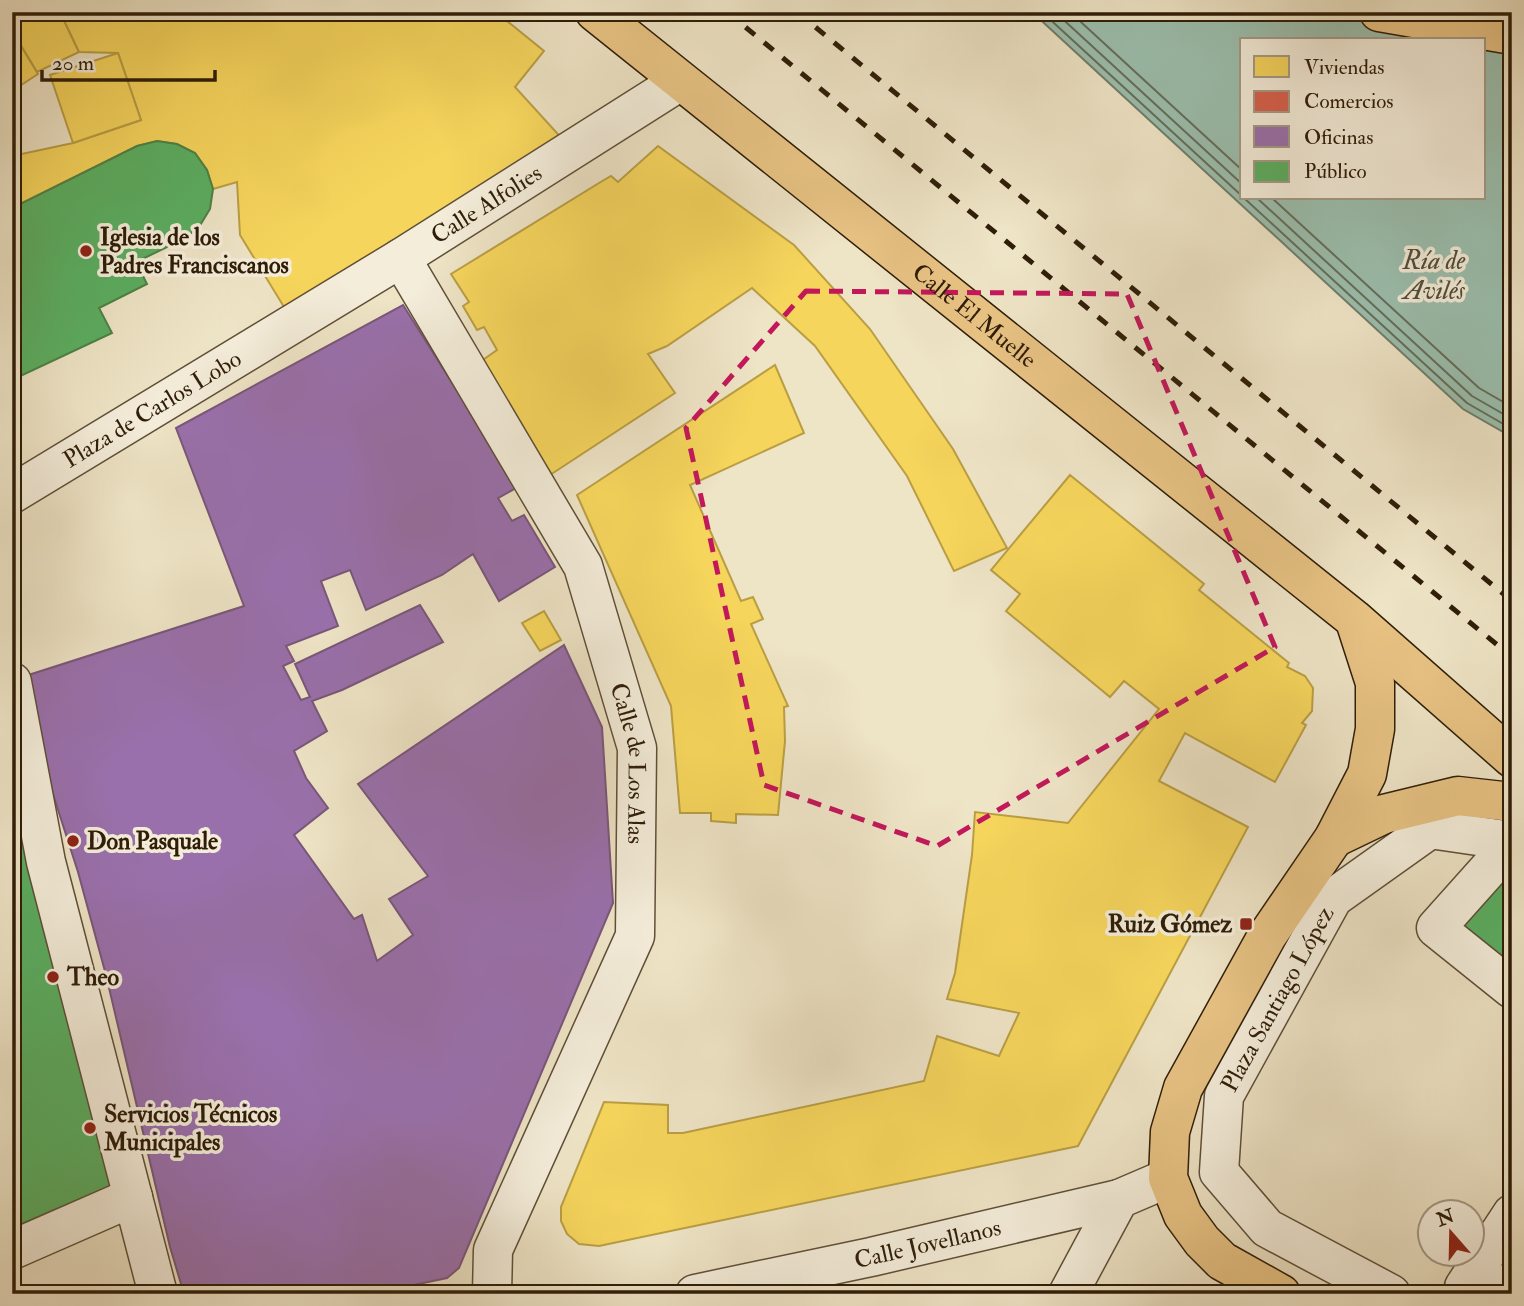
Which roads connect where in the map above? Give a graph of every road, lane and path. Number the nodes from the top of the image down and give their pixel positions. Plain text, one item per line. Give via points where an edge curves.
1 (596, 12) edge
2 (1379, 12) edge
3 (1512, 35) edge
4 (680, 82) junction
5 (401, 258) junction
6 (293, 323) joint
7 (12, 494) edge
8 (1354, 619) junction
9 (12, 682) edge
10 (1512, 758) edge
11 (1512, 802) edge
12 (1334, 838) junction
13 (1512, 842) edge
14 (1512, 989) edge
15 (1168, 1178) junction
16 (133, 1197) junction
17 (1119, 1199) junction
18 (1512, 1214) edge
19 (12, 1250) edge
20 (1512, 1281) edge
21 (158, 1294) edge
22 (492, 1294) edge
23 (695, 1294) edge
24 (1069, 1294) edge
25 (1281, 1294) edge
26 (1391, 1294) edge
27 (1473, 1294) edge
28 (1504, 1294) edge

1 - 4 main road, Calle El Muelle
2 - 3 main road
4 - 5 street, Calle Alfolies
4 - 8 main road, Calle El Muelle
5 - 6 street, Calle Alfolies
5 - 22 street, Calle de Los Alas via 583,566 637,748 635,936 493,1250
6 - 7 street, Plaza de Carlos Lobo
8 - 10 main road, Calle El Muelle
8 - 12 main road via 1375,683 1375,729 1367,774
9 - 16 street via 46,862
11 - 12 main road via 1458,796 1384,814
12 - 15 main road via 1267,936 1183,1088 1170,1132
13 - 14 street, Plaza Santiago López via 1436,928
13 - 26 street, Plaza Santiago López via 1430,829 1333,898 1224,1096 1219,1171 1267,1228
15 - 17 street, Calle Jovellanos
15 - 25 main road via 1183,1215 1202,1241 1222,1261
16 - 19 street
16 - 21 street
17 - 23 street, Calle Jovellanos
17 - 24 street
18 - 27 street via 1464,1287
20 - 28 street

